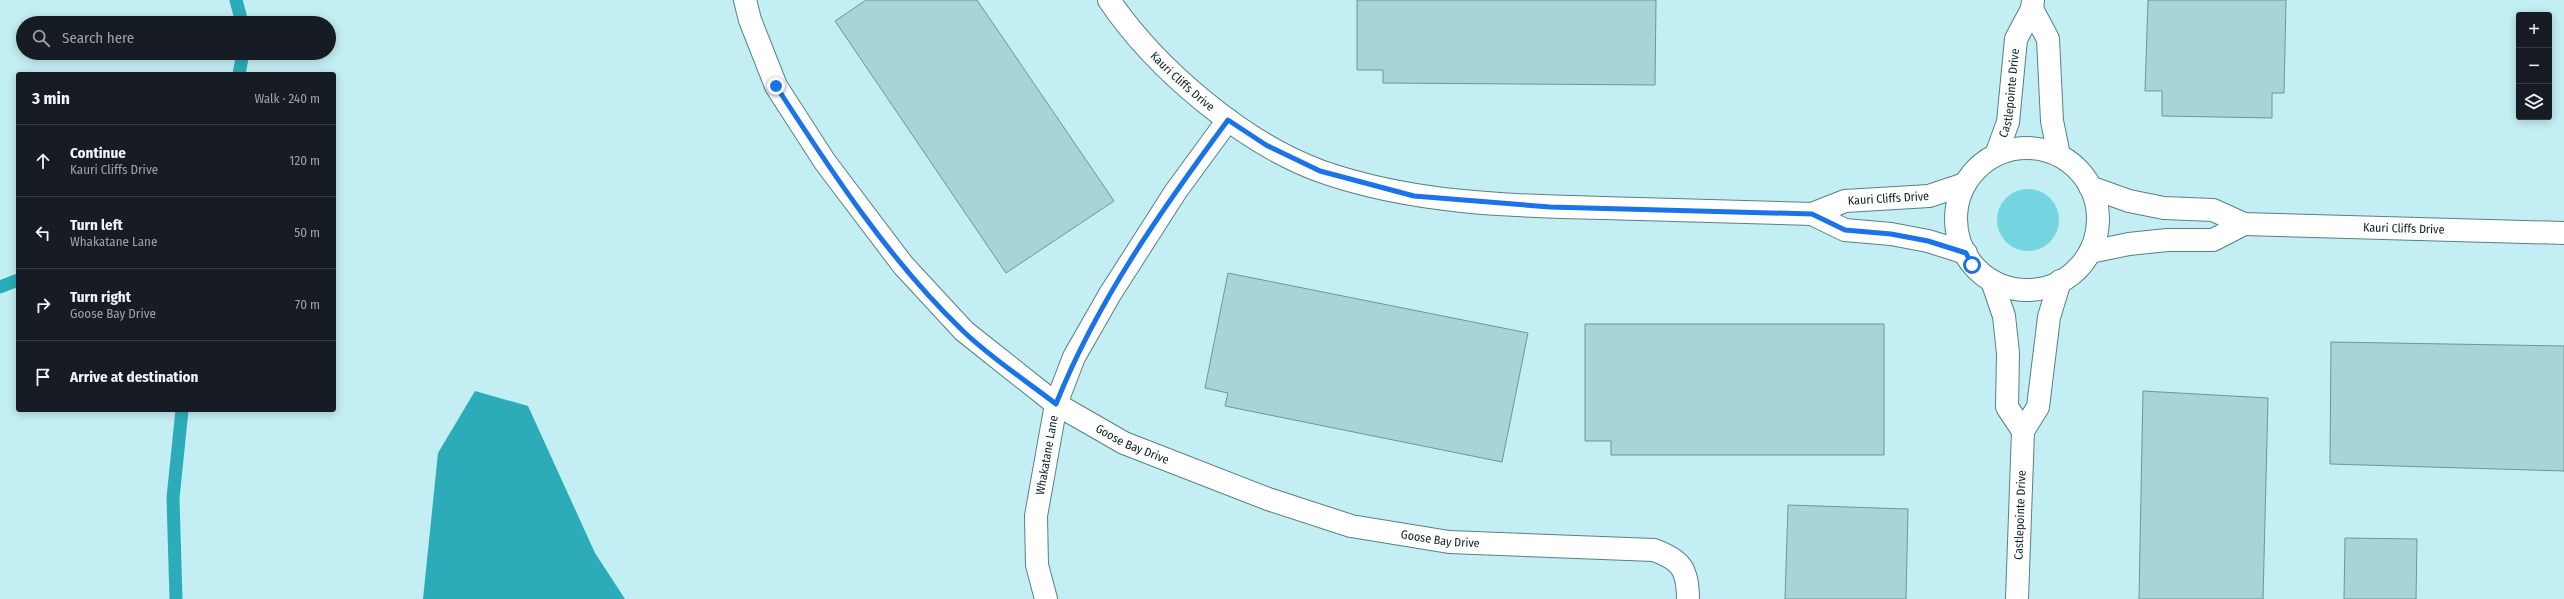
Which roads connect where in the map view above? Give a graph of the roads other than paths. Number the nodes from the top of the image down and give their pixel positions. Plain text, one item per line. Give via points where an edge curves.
1 (745, 0) edge
2 (1109, 0) edge
3 (2032, 5) edge
4 (1228, 120) junction
5 (1996, 155) junction
6 (2059, 155) junction
7 (1965, 184) junction
8 (2090, 187) junction
9 (1812, 214) junction
10 (2244, 224) junction
11 (2564, 232) edge
12 (2090, 252) junction
13 (1966, 253) junction
14 (1992, 281) junction
15 (2060, 281) junction
16 (1056, 404) junction
17 (2023, 431) junction
18 (1046, 599) edge
19 (1688, 599) edge
20 (2017, 599) edge

1 - 16 street, Goose Bay Drive via 750,20 776,86 825,162 903,265 964,331
2 - 4 street, Kauri Cliffs Drive via 1153,54
3 - 5 street, Castlepointe Drive via 2016,39 2008,122
3 - 6 street, Castlepointe Drive via 2048,39 2052,121
4 - 9 street, Kauri Cliffs Drive via 1266,145 1320,171 1414,196 1550,207
4 - 16 street, Whakatane Lane via 1176,192 1110,294 1074,357
5 - 6 street via 2017,148 2038,149
5 - 7 street via 1979,166
6 - 8 street via 2077,168
7 - 9 street, Kauri Cliffs Drive via 1929,196 1845,201
7 - 13 street via 1957,204 1956,225 1961,246
8 - 10 street, Kauri Cliffs Drive via 2129,201 2164,208 2213,210
8 - 12 street via 2098,216 2096,235
9 - 13 street, Kauri Cliffs Drive via 1845,230 1891,234 1928,241
10 - 11 street, Kauri Cliffs Drive
10 - 12 street, Kauri Cliffs Drive via 2213,240 2167,240
12 - 15 street via 2080,267
13 - 14 street via 1972,265
14 - 15 street via 2006,287 2026,290 2046,288
14 - 17 street via 2004,316 2008,353 2007,407
15 - 17 street, Castlepointe Drive via 2049,317 2038,407
16 - 18 street, Whakatane Lane via 1036,516 1038,565
16 - 19 street, Goose Bay Drive via 1124,443 1268,499 1351,526 1449,542 1654,550 1673,557 1682,568
17 - 20 street, Castlepointe Drive

